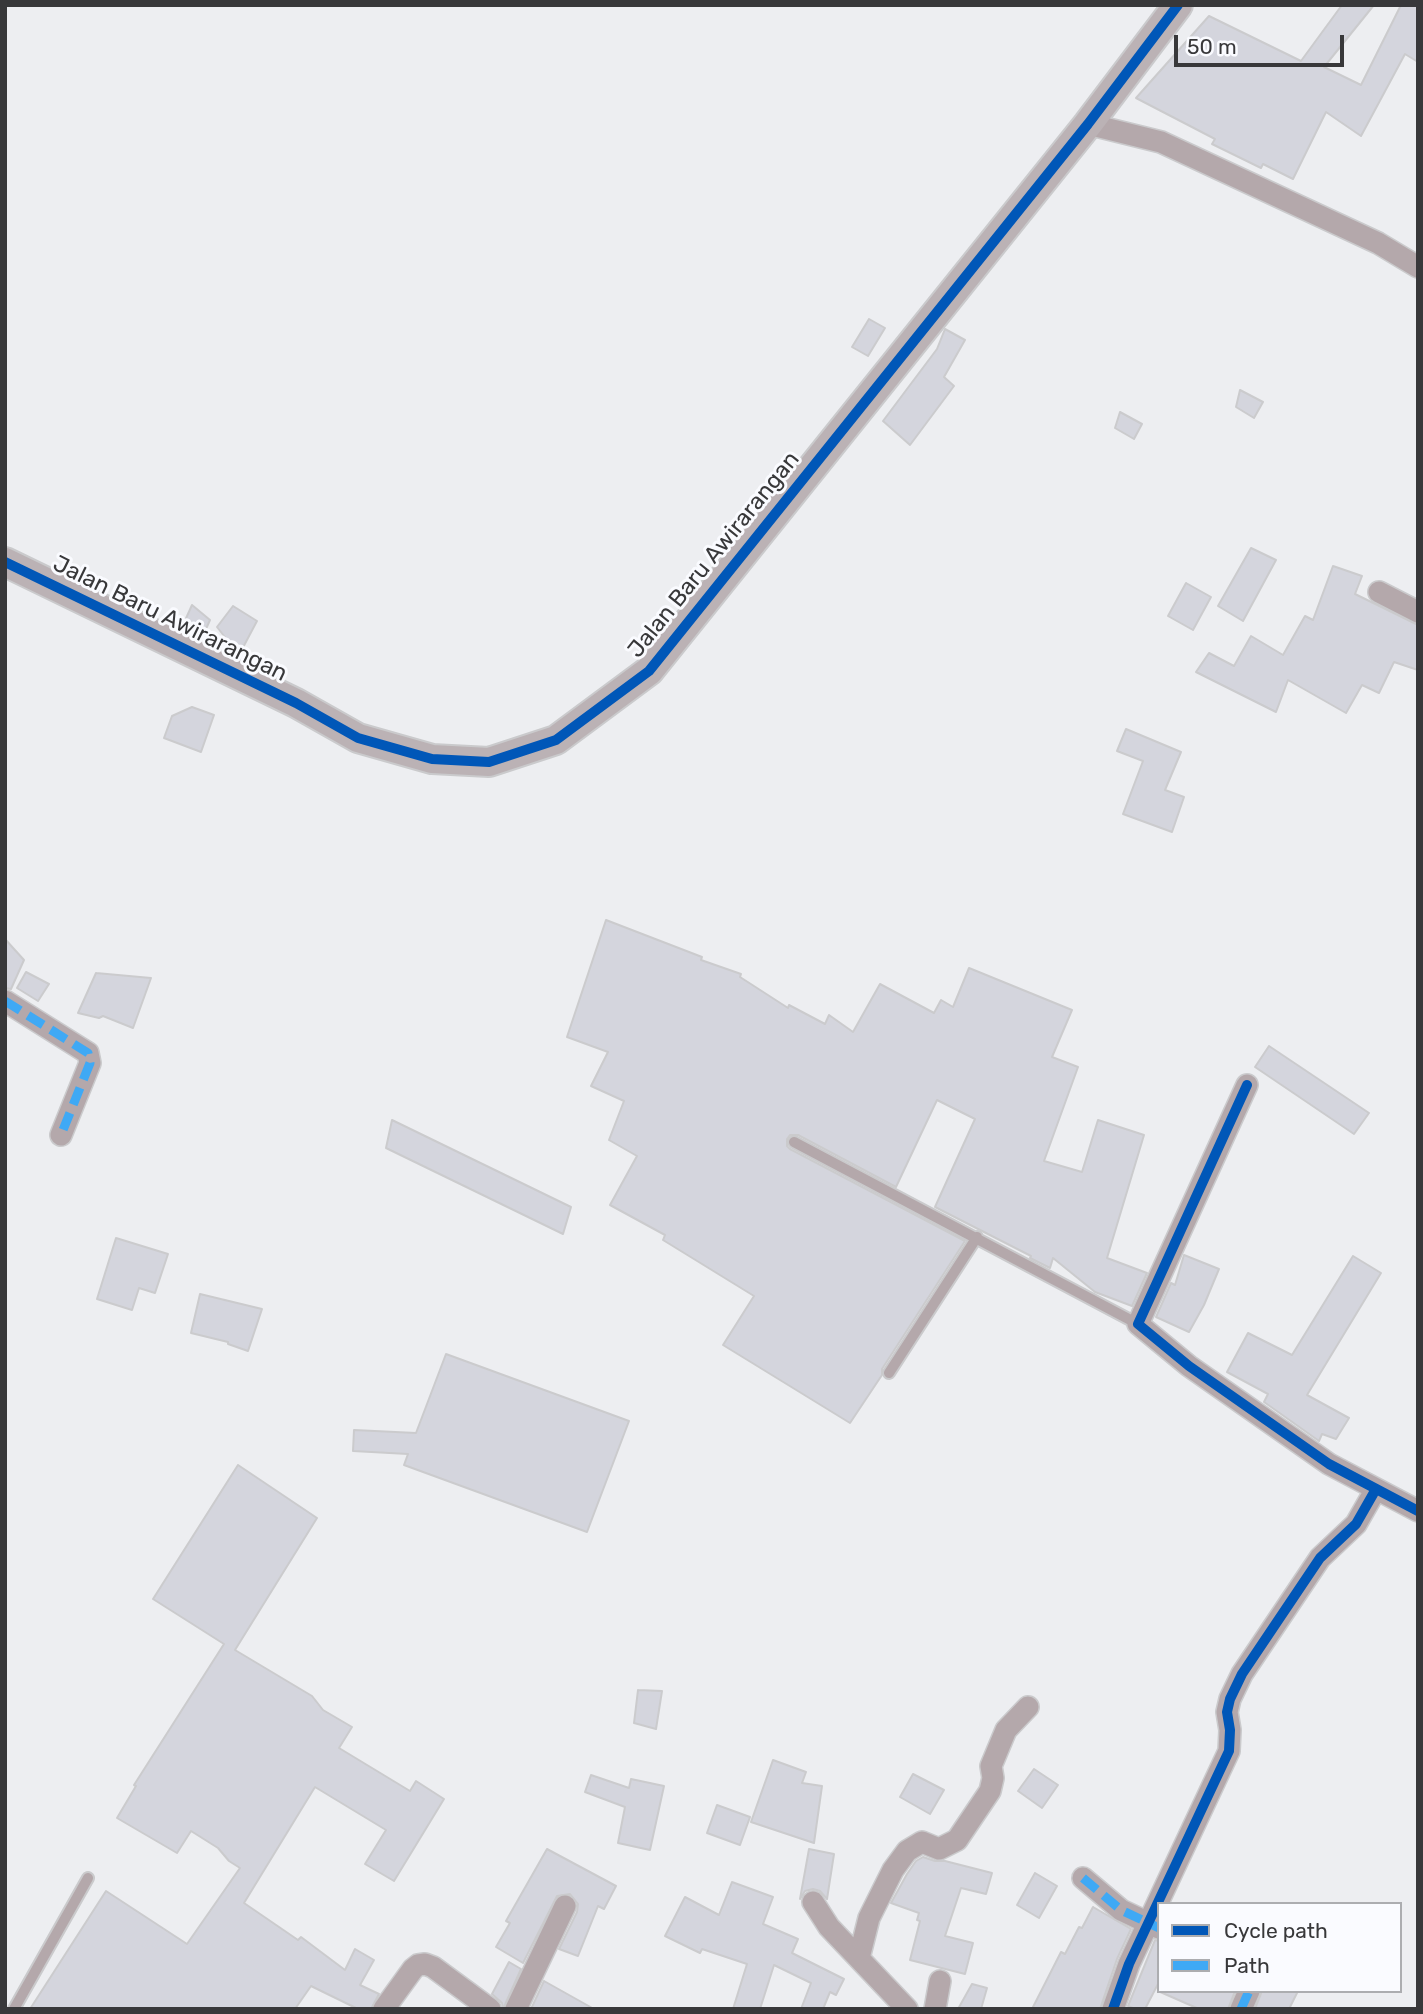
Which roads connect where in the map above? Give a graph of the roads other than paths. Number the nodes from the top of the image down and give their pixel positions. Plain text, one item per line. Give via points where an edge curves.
1 (1178, 5) edge
2 (1088, 124) junction
3 (1418, 267) edge
4 (5, 562) edge
5 (1379, 592) dead end
6 (1418, 612) edge
7 (5, 1001) edge
8 (1247, 1085) dead end
9 (61, 1135) dead end
10 (794, 1142) dead end
11 (977, 1237) junction
12 (1138, 1324) junction
13 (889, 1373) dead end
14 (1376, 1489) junction
15 (1418, 1511) edge
16 (1028, 1707) dead end
17 (88, 1878) dead end
18 (1083, 1878) dead end
19 (813, 1902) dead end
20 (1163, 1902) edge
21 (565, 1906) dead end
22 (1153, 1925) edge
23 (859, 1958) junction
24 (940, 1981) dead end
25 (1248, 1993) edge
26 (14, 2009) edge
27 (384, 2009) edge
28 (490, 2009) edge
29 (516, 2009) edge
30 (908, 2009) edge
31 (935, 2009) edge
32 (1113, 2009) edge
33 (1241, 2009) edge

1 - 2 street, Jalan Baru Awirarangan
2 - 3 street via 1161,142 1378,243
2 - 4 street, Jalan Baru Awirarangan via 649,671 556,740 489,762 432,759 358,738 296,703
5 - 6 street
7 - 9 street via 88,1053 90,1063
8 - 12 street
10 - 11 lane
11 - 12 lane
11 - 13 lane
12 - 14 street via 1318,1457
14 - 15 street
14 - 20 street via 1356,1524 1321,1558 1242,1674 1227,1712 1228,1751
16 - 23 street via 1006,1730 991,1766 990,1791 957,1840 939,1849 922,1842 907,1851 894,1870 869,1918
17 - 26 lane
18 - 22 street via 1121,1910
19 - 23 street via 829,1927
21 - 29 street
22 - 32 street via 1129,1964
23 - 30 street
24 - 31 street
25 - 33 street
27 - 28 street via 413,1969 425,1964

